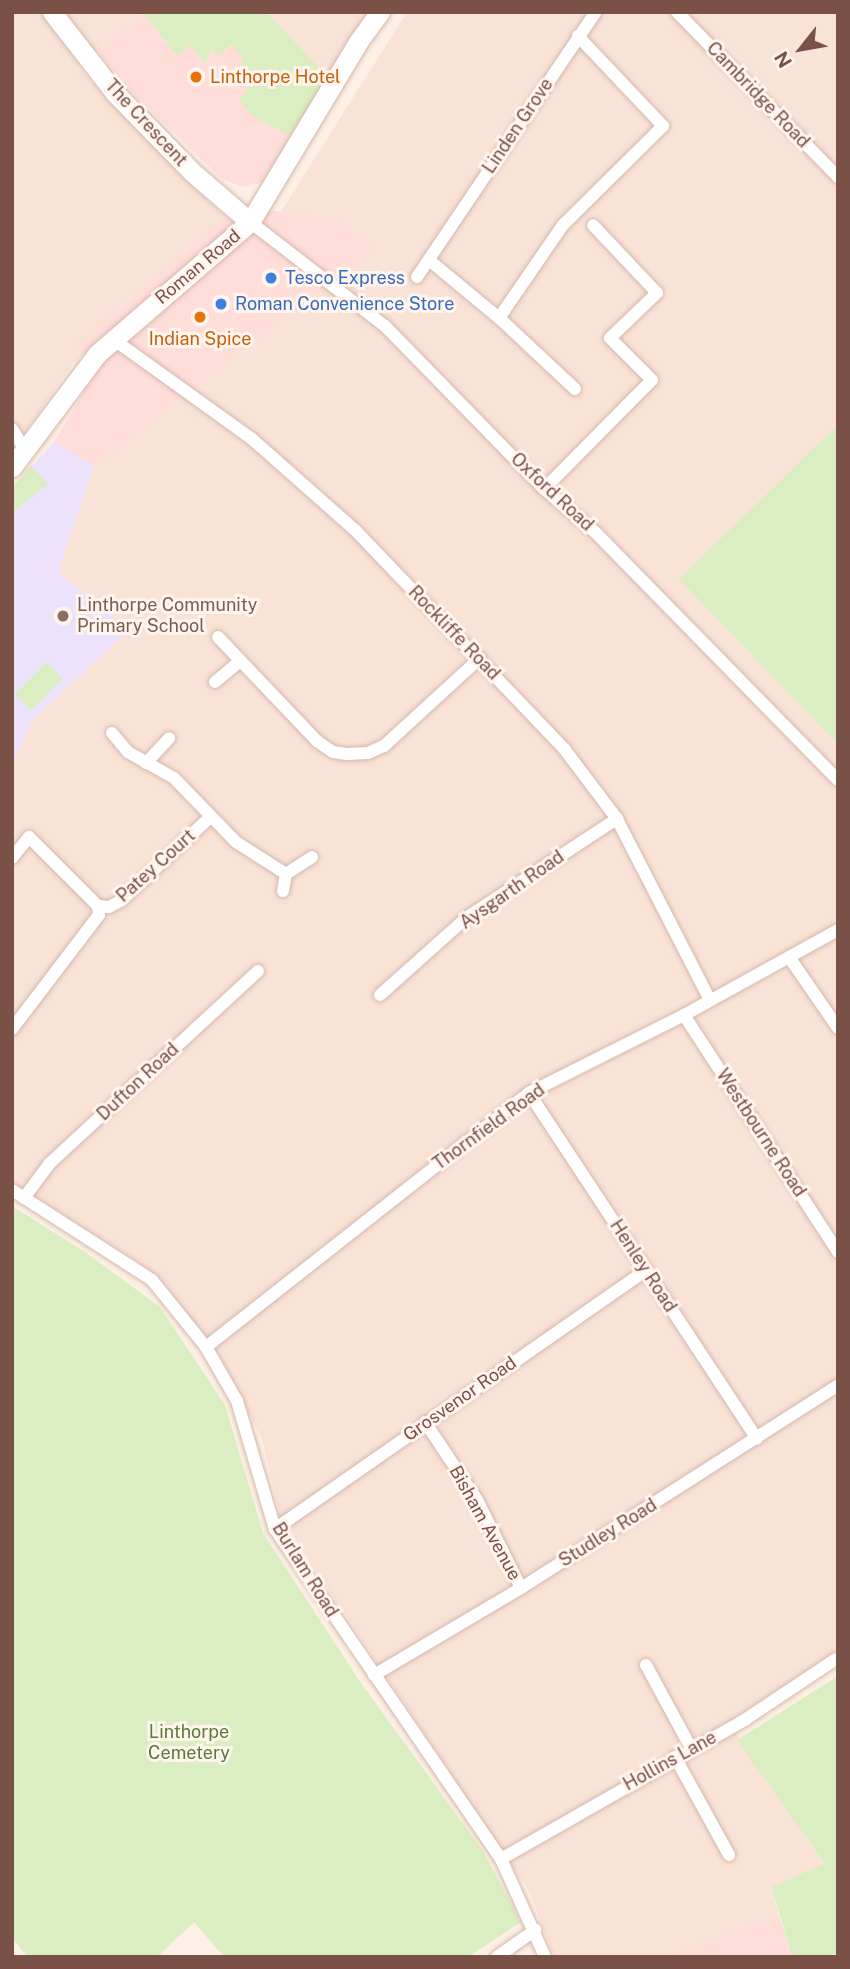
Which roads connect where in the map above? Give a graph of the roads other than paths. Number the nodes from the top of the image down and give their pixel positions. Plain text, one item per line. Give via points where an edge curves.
1 (52, 12) edge
2 (380, 12) edge
3 (596, 12) edge
4 (677, 12) edge
5 (578, 36) junction
6 (838, 177) edge
7 (250, 222) junction
8 (593, 225) dead end
9 (429, 260) junction
10 (417, 277) dead end
11 (499, 317) junction
12 (113, 339) junction
13 (575, 389) dead end
14 (12, 429) edge
15 (26, 451) junction
16 (12, 467) edge
17 (544, 489) junction
18 (218, 637) dead end
19 (480, 658) junction
20 (240, 661) junction
21 (215, 682) dead end
22 (112, 733) dead end
23 (169, 738) dead end
24 (146, 763) junction
25 (838, 780) edge
26 (210, 817) junction
27 (617, 819) junction
28 (312, 857) dead end
29 (12, 858) edge
30 (286, 874) junction
31 (283, 891) dead end
32 (98, 906) junction
33 (838, 930) edge
34 (789, 957) junction
35 (258, 971) dead end
36 (380, 995) dead end
37 (710, 1000) junction
38 (684, 1015) junction
39 (838, 1028) edge
40 (12, 1029) edge
41 (529, 1093) junction
42 (12, 1190) edge
43 (24, 1198) junction
44 (838, 1252) edge
45 (645, 1271) junction
46 (205, 1347) junction
47 (838, 1385) edge
48 (425, 1422) junction
49 (757, 1439) junction
50 (275, 1529) junction
51 (521, 1588) junction
52 (836, 1659) dead end
53 (646, 1665) dead end
54 (374, 1675) junction
55 (691, 1748) junction
56 (675, 1757) junction
57 (729, 1855) dead end
58 (501, 1859) junction
59 (535, 1930) junction
60 (497, 1957) edge
61 (545, 1957) edge

1 - 7 street, The Crescent via 115,93 192,172
2 - 7 street, Roman Road
3 - 5 street, Linden Grove
4 - 6 street, Cambridge Road
5 - 9 street, Linden Grove
5 - 11 street via 663,126 563,225
7 - 12 street, Roman Road
7 - 17 street, Oxford Road via 385,326
8 - 17 street via 657,293 610,338 652,380
9 - 10 street, Linden Grove
9 - 11 street
11 - 13 street
12 - 15 street, Roman Road
12 - 19 street, Rockliffe Road via 252,439 356,531
14 - 15 street
15 - 16 street, Roman Road
17 - 25 street, Oxford Road via 596,533
18 - 20 street
19 - 20 street via 384,746 347,754 333,752 317,741
19 - 27 street, Rockliffe Road via 565,750
20 - 21 street
22 - 24 street, Patey Court via 128,752
23 - 24 street
24 - 26 street, Patey Court via 174,778
26 - 30 street, Patey Court via 236,842
26 - 32 street, Patey Court via 122,900 109,907
27 - 36 street, Aysgarth Road via 466,918
27 - 37 street, Rockliffe Road
28 - 30 street
29 - 32 street via 29,837
30 - 31 street
32 - 40 street via 99,915
33 - 34 street, Thornfield Road
34 - 37 street, Thornfield Road
34 - 39 street
35 - 43 street, Dufton Road via 50,1163
37 - 38 street, Thornfield Road
38 - 41 street, Thornfield Road
38 - 44 street, Westbourne Road
41 - 45 street, Henley Road
41 - 46 street, Thornfield Road
42 - 43 street, Burlam Road
43 - 46 street, Burlam Road via 152,1280
45 - 48 street, Grosvenor Road
45 - 49 street, Henley Road
46 - 50 street, Burlam Road via 237,1401
47 - 49 street, Studley Road
48 - 50 street, Grosvenor Road
48 - 51 street, Bisham Avenue via 477,1500
49 - 51 street, Studley Road
50 - 54 street, Burlam Road
51 - 54 street, Studley Road
52 - 55 street, Hollins Lane via 748,1718
53 - 55 street
54 - 58 street, Burlam Road
55 - 56 street, Hollins Lane
56 - 57 street
56 - 58 street, Hollins Lane
58 - 59 street, Burlam Road
59 - 60 street
59 - 61 street, Burlam Road

